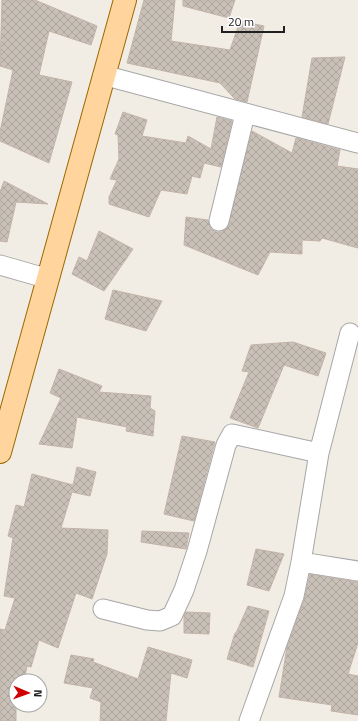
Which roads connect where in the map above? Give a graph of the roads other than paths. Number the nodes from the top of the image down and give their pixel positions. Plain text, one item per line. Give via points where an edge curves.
1 (125, 0) edge
2 (103, 75) junction
3 (246, 114) junction
4 (358, 143) edge
5 (219, 221) dead end
6 (0, 265) edge
7 (49, 279) junction
8 (350, 334) dead end
9 (0, 452) edge
10 (319, 453) junction
11 (301, 562) junction
12 (358, 571) edge
13 (103, 609) dead end
14 (249, 721) edge

1 - 2 main road
2 - 3 street
2 - 7 main road
3 - 4 street
3 - 5 street
6 - 7 street
7 - 9 main road
8 - 10 street
10 - 11 street
10 - 13 street via 232,434 226,444 197,551 172,616 160,621 147,620
11 - 12 street
11 - 14 street via 294,596

